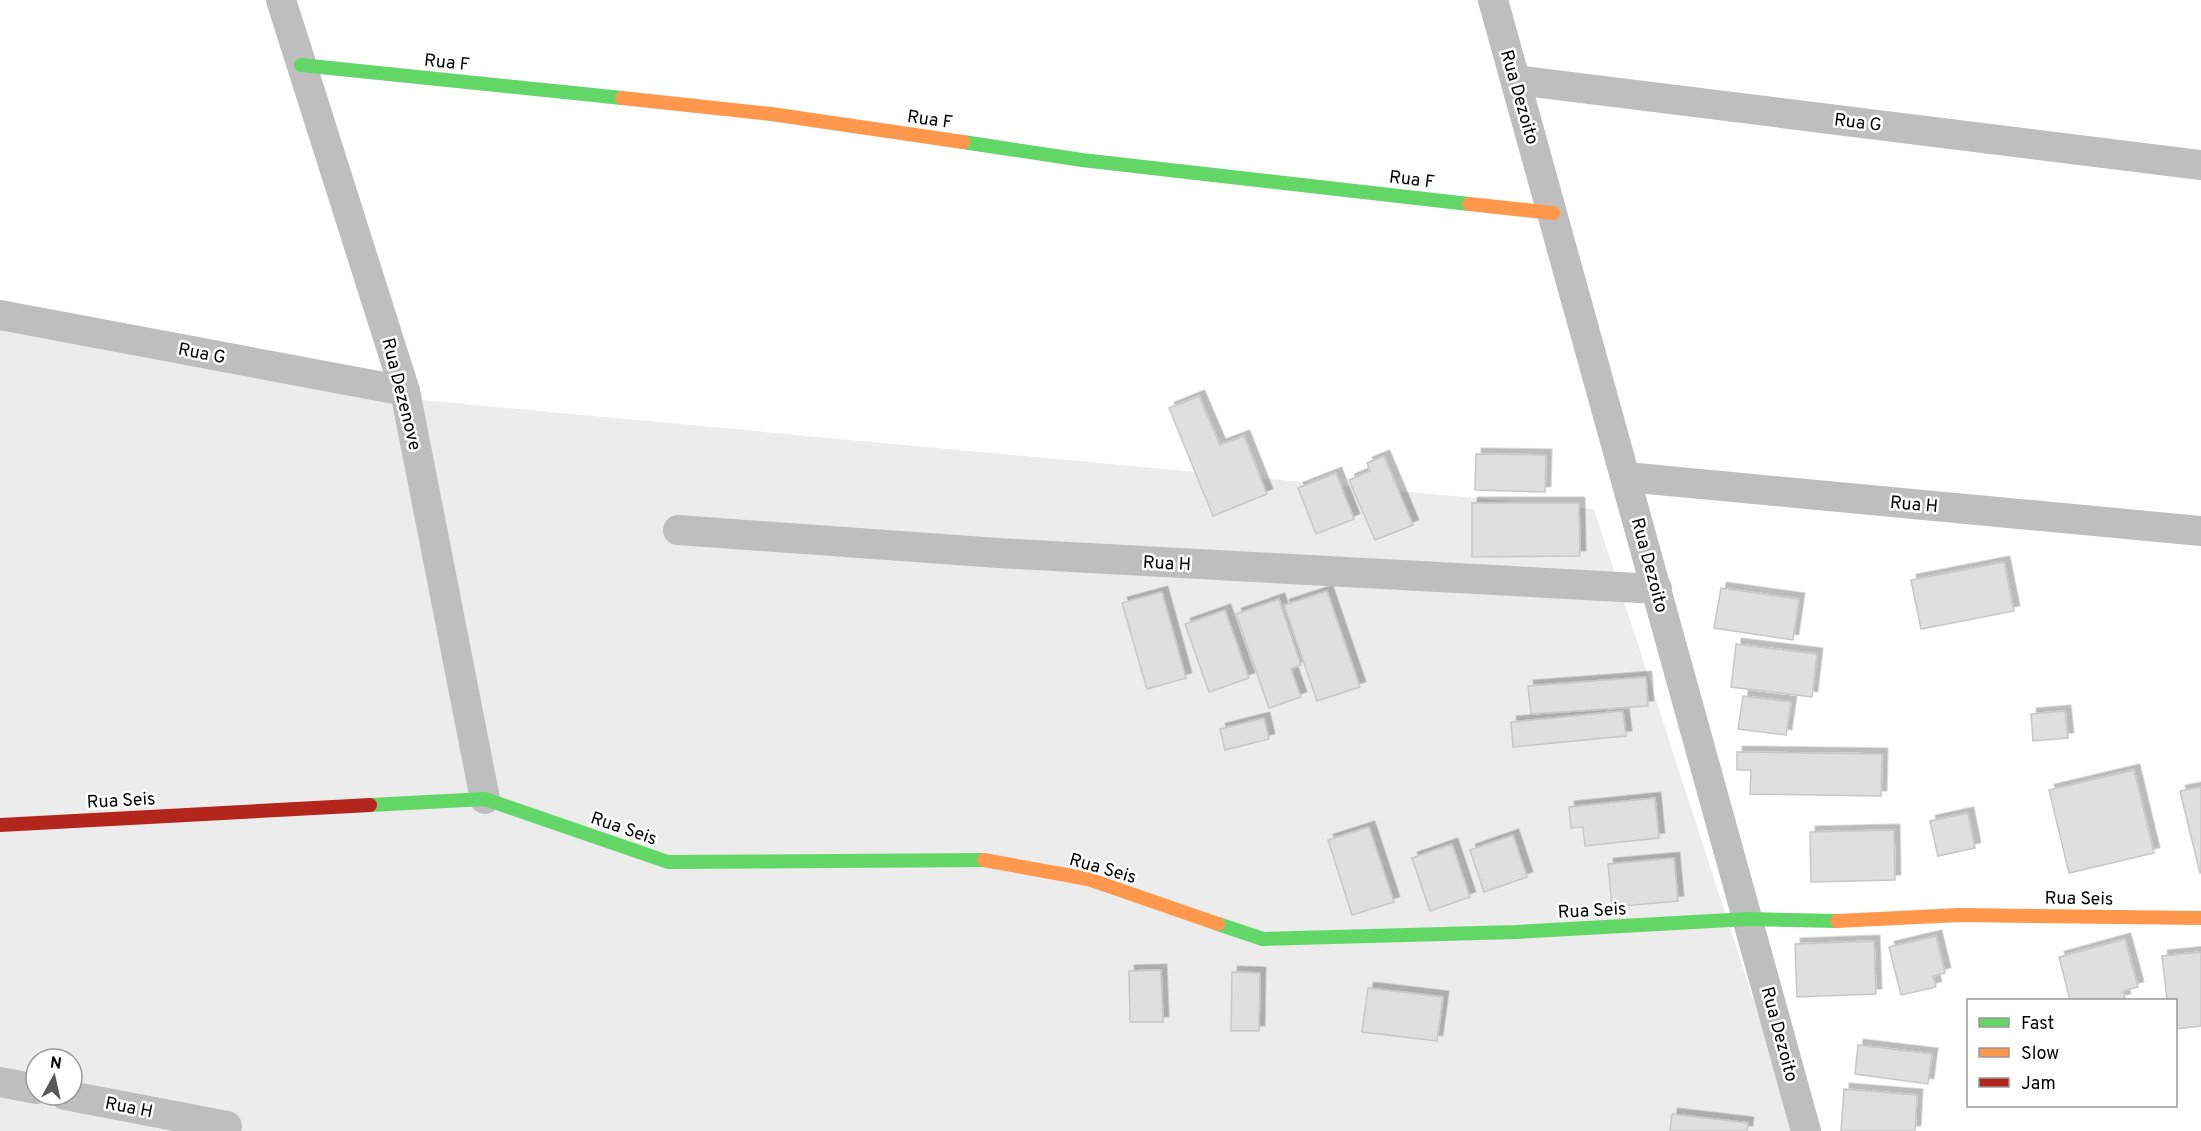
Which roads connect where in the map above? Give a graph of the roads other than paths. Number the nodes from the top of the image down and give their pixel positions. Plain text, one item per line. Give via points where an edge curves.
1 (281, 0) edge
2 (1493, 0) edge
3 (301, 65) junction
4 (1516, 80) junction
5 (2201, 165) edge
6 (1553, 213) junction
7 (0, 315) edge
8 (405, 391) junction
9 (1626, 477) junction
10 (678, 530) dead end
11 (2201, 531) edge
12 (1657, 589) junction
13 (485, 799) junction
14 (0, 825) edge
15 (2201, 918) edge
16 (1748, 919) junction
17 (0, 1082) edge
18 (24, 1087) edge
19 (84, 1099) edge
20 (227, 1126) dead end
21 (1806, 1131) edge

1 - 3 street, Rua Dezenove
2 - 4 street, Rua Dezoito
3 - 6 street, Rua F via 771,114 1082,160
3 - 8 street, Rua Dezenove
4 - 5 street, Rua G
4 - 6 street, Rua Dezoito
6 - 9 street, Rua Dezoito
7 - 8 street, Rua G
8 - 13 street, Rua Dezenove
9 - 11 street, Rua H
9 - 12 street, Rua Dezoito
10 - 12 street, Rua H via 998,554
12 - 16 street, Rua Dezoito
13 - 14 street, Rua Seis
13 - 16 street, Rua Seis via 668,862 980,859 1088,879 1263,939 1516,932
15 - 16 street, Rua Seis via 1960,915 1848,921
16 - 21 street, Rua Dezoito
17 - 18 street
19 - 20 street, Rua H

